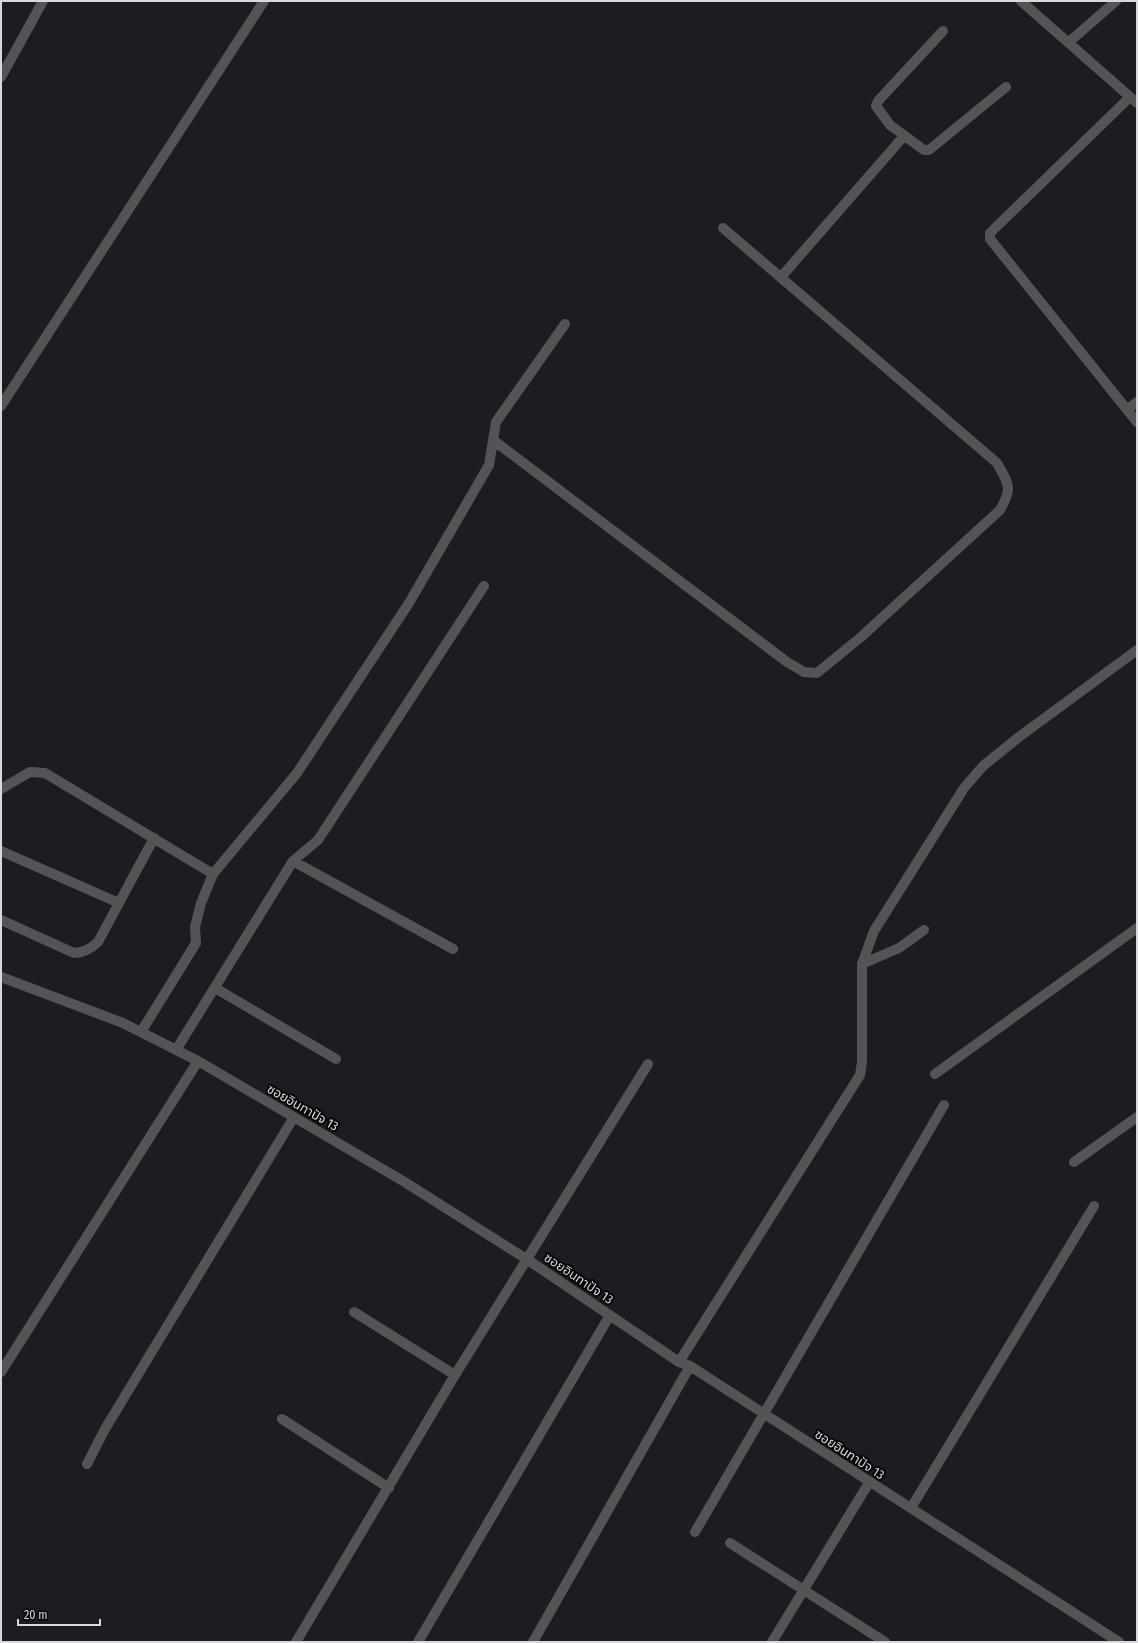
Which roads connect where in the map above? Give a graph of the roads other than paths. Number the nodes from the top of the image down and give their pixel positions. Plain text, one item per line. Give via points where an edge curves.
1 (43, 1) edge
2 (264, 1) edge
3 (1021, 1) edge
4 (1116, 1) edge
5 (943, 31) dead end
6 (1069, 42) junction
7 (1, 77) edge
8 (1006, 87) dead end
9 (1134, 100) edge
10 (904, 136) junction
11 (723, 228) dead end
12 (781, 277) junction
13 (565, 324) dead end
14 (1137, 402) edge
15 (1, 406) edge
16 (1128, 410) junction
17 (1137, 422) edge
18 (493, 440) junction
19 (484, 586) dead end
20 (1137, 650) edge
21 (1, 789) edge
22 (154, 838) junction
23 (1, 851) edge
24 (293, 861) junction
25 (213, 874) junction
26 (119, 902) junction
27 (1, 920) edge
28 (1137, 928) edge
29 (924, 930) dead end
30 (453, 949) dead end
31 (862, 964) junction
32 (1, 977) edge
33 (215, 988) junction
34 (141, 1032) junction
35 (176, 1050) junction
36 (336, 1059) dead end
37 (198, 1061) junction
38 (648, 1064) dead end
39 (935, 1074) dead end
40 (944, 1105) dead end
41 (294, 1117) junction
42 (1137, 1117) edge
43 (1074, 1162) dead end
44 (1094, 1206) dead end
45 (528, 1260) junction
46 (354, 1312) dead end
47 (610, 1315) junction
48 (679, 1362) junction
49 (690, 1366) junction
50 (1, 1372) edge
51 (455, 1375) junction
52 (765, 1414) junction
53 (282, 1419) dead end
54 (86, 1464) dead end
55 (870, 1481) junction
56 (389, 1488) junction
57 (911, 1508) junction
58 (695, 1532) dead end
59 (730, 1543) dead end
60 (804, 1590) junction
61 (296, 1642) edge
62 (418, 1642) edge
63 (533, 1642) edge
64 (772, 1642) edge
65 (885, 1642) edge
66 (1119, 1642) edge

1 - 7 street
2 - 15 street
3 - 6 street
4 - 6 street
5 - 10 street via 877,103 876,106 890,125
6 - 9 street
8 - 10 street via 933,148 924,150
9 - 16 street via 990,234 994,246
10 - 12 street
11 - 12 street
12 - 18 street via 997,463 1009,485 1008,496 1000,510 861,637 817,673 804,672 787,662
13 - 18 street via 496,422
14 - 16 street
16 - 17 street
18 - 25 street via 489,465 409,603 297,772
19 - 24 street via 318,840
20 - 31 street via 1018,738 984,766 964,788 874,931
21 - 22 street via 30,772 45,773
22 - 25 street
22 - 26 street
23 - 26 street
24 - 30 street
24 - 33 street
25 - 34 street via 201,903 195,927 196,943
26 - 27 street via 98,942 83,952 74,953
28 - 39 street
29 - 31 street via 899,948
31 - 48 street via 860,1075
32 - 34 street, ซอยอินทาปัจ 13
33 - 35 street
33 - 36 street
34 - 35 street, ซอยอินทาปัจ 13
35 - 37 street, ซอยอินทาปัจ 13
37 - 41 street, ซอยอินทาปัจ 13
37 - 50 street
38 - 45 street
40 - 52 street
41 - 45 street, ซอยอินทาปัจ 13 via 403,1181
41 - 54 street
42 - 43 street
44 - 57 street
45 - 47 street, ซอยอินทาปัจ 13
45 - 51 street
46 - 51 street
47 - 48 street, ซอยอินทาปัจ 13
47 - 62 street
48 - 49 street, ซอยอินทาปัจ 13
49 - 52 street, ซอยอินทาปัจ 13
49 - 63 street
51 - 56 street
52 - 55 street, ซอยอินทาปัจ 13
52 - 58 street
53 - 56 street
55 - 57 street, ซอยอินทาปัจ 13
55 - 60 street
56 - 61 street
57 - 66 street, ซอยอินทาปัจ 13
59 - 60 street
60 - 64 street
60 - 65 street

